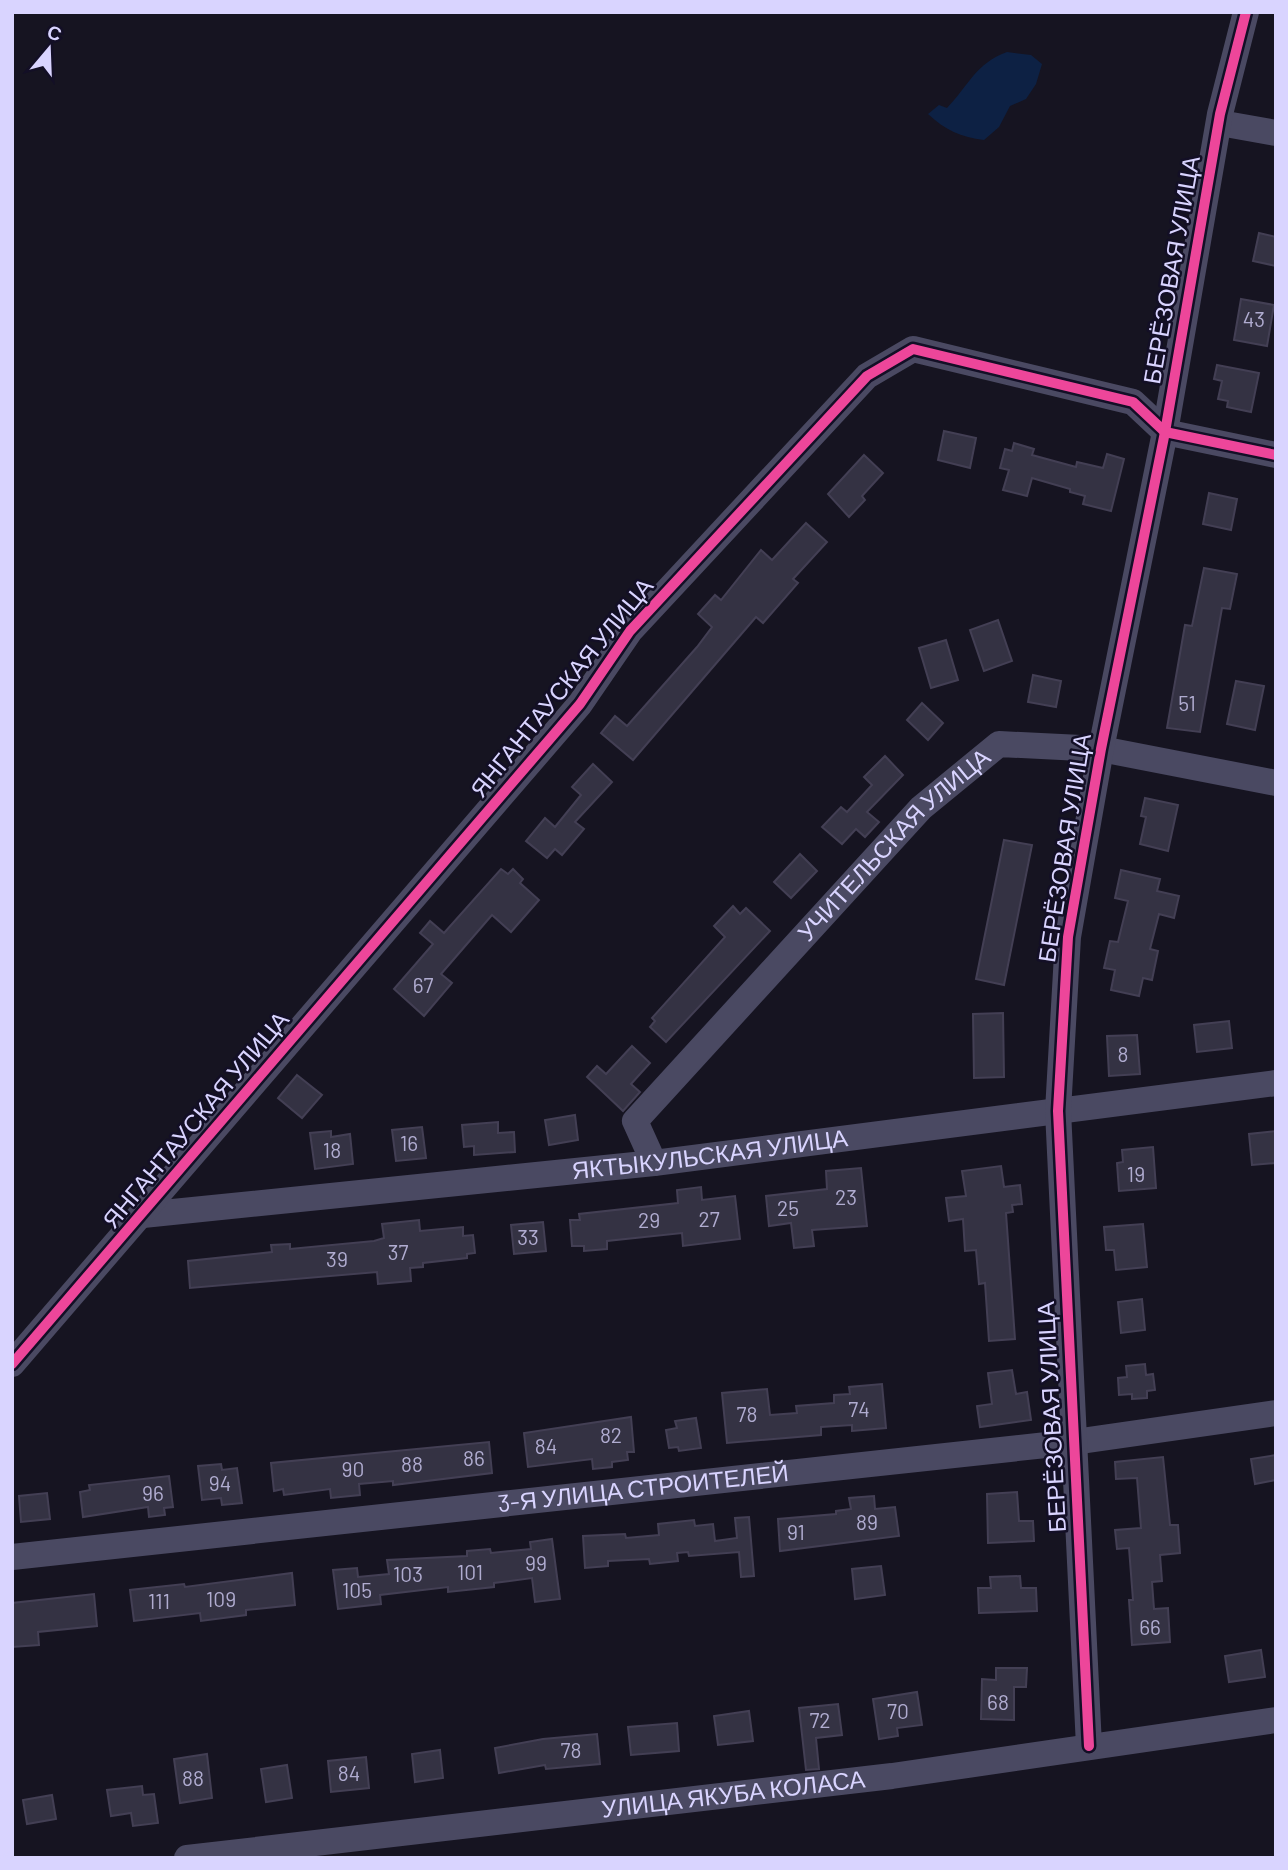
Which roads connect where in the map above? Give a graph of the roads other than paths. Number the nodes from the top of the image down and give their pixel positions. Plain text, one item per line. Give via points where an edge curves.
1 (1246, 12) edge
2 (1220, 123) junction
3 (1276, 133) edge
4 (1165, 432) junction
5 (1276, 456) edge
6 (1101, 749) junction
7 (1276, 783) edge
8 (1276, 1083) edge
9 (1058, 1111) junction
10 (654, 1163) junction
11 (143, 1215) junction
12 (12, 1364) edge
13 (1276, 1413) edge
14 (1074, 1442) junction
15 (12, 1558) edge
16 (1276, 1720) edge
17 (1089, 1746) junction
18 (187, 1858) edge

1 - 2 street, БЕРЁЗОВАЯ УЛИЦА
2 - 3 street
2 - 4 street, БЕРЁЗОВАЯ УЛИЦА
4 - 5 street
4 - 6 street, БЕРЁЗОВАЯ УЛИЦА
4 - 11 street, ЯНГАНТАУСКАЯ УЛИЦА via 1133,402 914,349 867,376 630,631 580,704
6 - 7 street, УЧИТЕЛЬСКАЯ УЛИЦА
6 - 9 street, БЕРЁЗОВАЯ УЛИЦА via 1068,937
6 - 10 street, УЧИТЕЛЬСКАЯ УЛИЦА via 999,744 921,808 635,1121
8 - 9 street, ЯКТЫКУЛЬСКАЯ УЛИЦА
9 - 10 street, ЯКТЫКУЛЬСКАЯ УЛИЦА
9 - 14 street, БЕРЁЗОВАЯ УЛИЦА
10 - 11 street, ЯКТЫКУЛЬСКАЯ УЛИЦА
11 - 12 street, ЯНГАНТАУСКАЯ УЛИЦА
13 - 14 street, 3-Я УЛИЦА СТРОИТЕЛЕЙ
14 - 15 street, 3-Я УЛИЦА СТРОИТЕЛЕЙ
14 - 17 street, БЕРЁЗОВАЯ УЛИЦА
16 - 17 street, УЛИЦА ЯКУБА КОЛАСА
17 - 18 street, УЛИЦА ЯКУБА КОЛАСА via 878,1778

